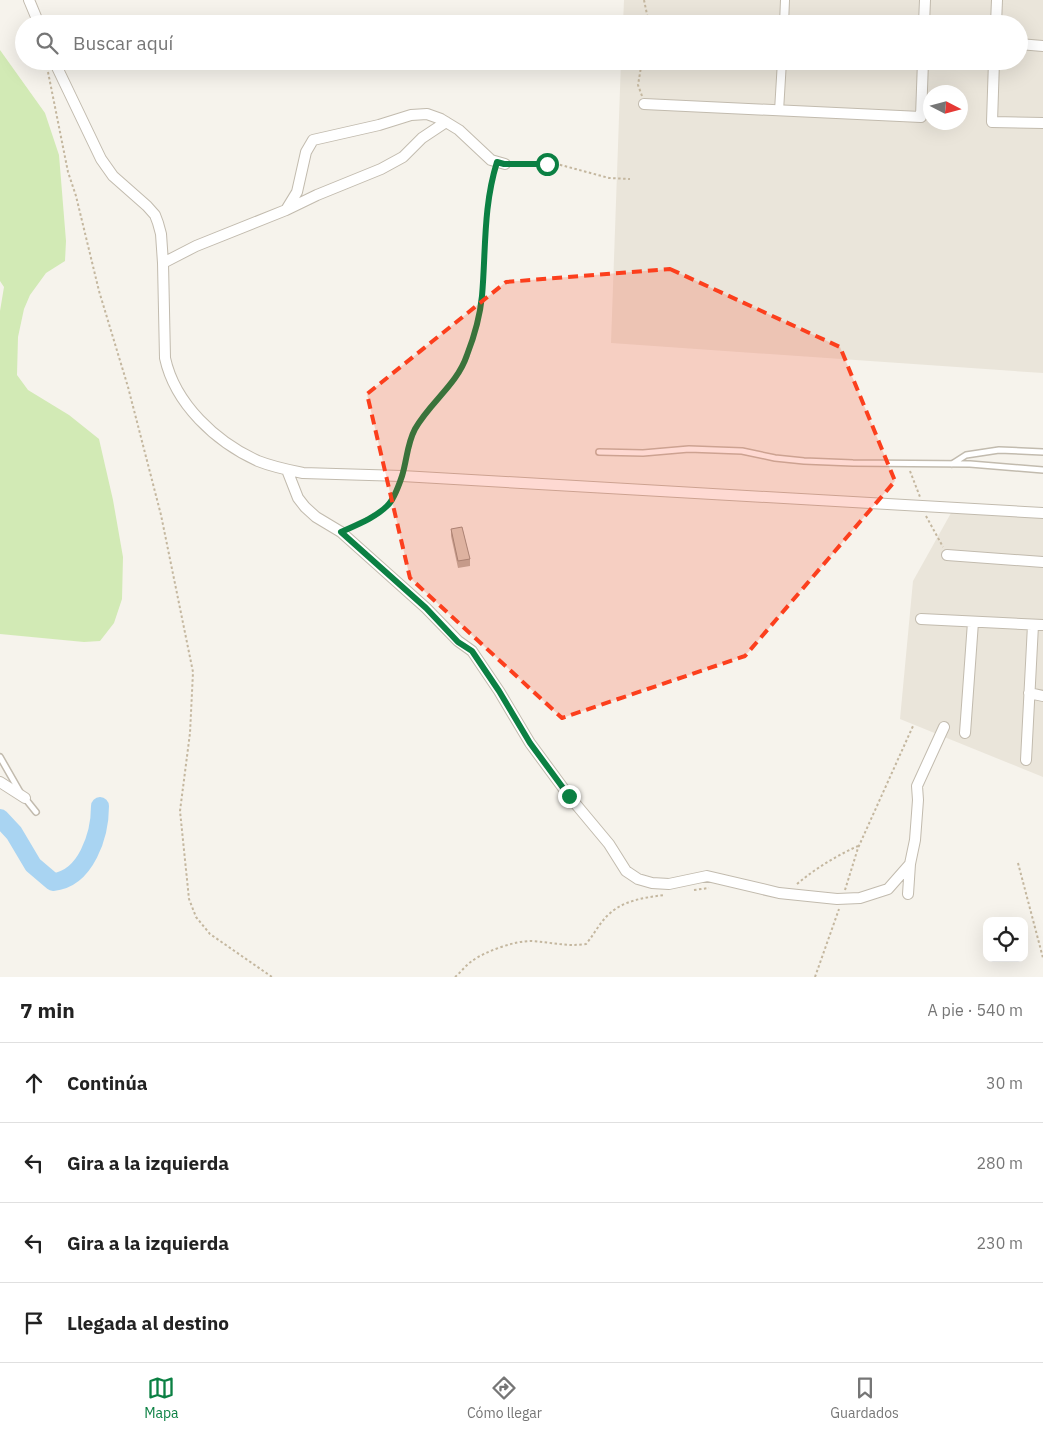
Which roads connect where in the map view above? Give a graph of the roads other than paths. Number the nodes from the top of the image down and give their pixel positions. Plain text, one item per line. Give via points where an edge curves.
1 (29, 0) edge
2 (785, 0) edge
3 (925, 0) edge
4 (997, 0) edge
5 (35, 15) edge
6 (784, 15) edge
7 (924, 15) edge
8 (996, 15) edge
9 (1028, 45) edge
10 (1043, 46) edge
11 (54, 70) edge
12 (781, 70) edge
13 (923, 70) edge
14 (994, 70) edge
15 (644, 104) road end
16 (779, 111) junction
17 (446, 122) junction
18 (1043, 123) edge
19 (501, 163) road end
20 (286, 210) junction
21 (163, 263) junction
22 (599, 452) dead end
23 (1043, 452) edge
24 (951, 464) junction
25 (287, 470) junction
26 (1043, 470) edge
27 (1043, 513) edge
28 (947, 555) dead end
29 (1043, 562) edge
30 (921, 619) dead end
31 (974, 622) junction
32 (1038, 625) edge
33 (1030, 693) junction
34 (1043, 696) edge
35 (944, 727) dead end
36 (965, 733) dead end
37 (0, 757) edge
38 (1026, 760) dead end
39 (0, 782) edge
40 (25, 798) junction
41 (36, 812) dead end
42 (910, 864) junction
43 (908, 894) dead end

1 - 5 street
2 - 6 street
3 - 7 street
4 - 8 street
9 - 10 street
11 - 21 street via 112,176 155,215 161,234
12 - 16 street
13 - 16 street via 922,117
14 - 18 street via 992,122
15 - 16 street
17 - 19 street via 491,160
17 - 20 street via 422,138 403,157
17 - 20 street via 427,114 411,115 313,140 306,152 298,192
20 - 21 street via 196,246
21 - 25 street via 165,358 173,382 203,424 225,441 258,461
22 - 24 lane via 642,454 689,449 814,461
23 - 24 lane via 991,451 966,455
24 - 26 lane
25 - 27 street
25 - 42 street via 304,507 341,532 426,608 458,642 472,651 530,743 626,870 638,879 669,884 707,876 796,896 843,899 860,898 888,889
28 - 29 street
30 - 31 street
31 - 32 street
31 - 36 street
32 - 33 street
33 - 34 street
33 - 38 street
35 - 42 street via 918,786 915,840
37 - 40 lane
39 - 40 street
40 - 41 lane
42 - 43 street

